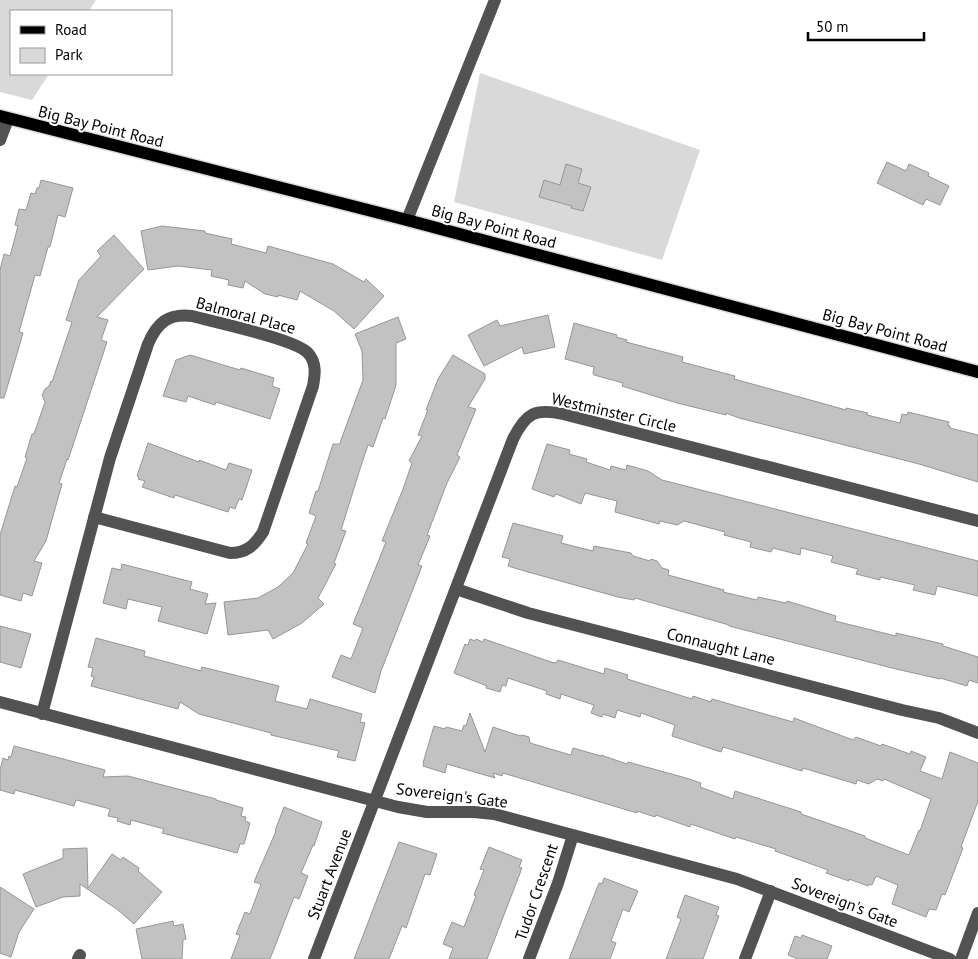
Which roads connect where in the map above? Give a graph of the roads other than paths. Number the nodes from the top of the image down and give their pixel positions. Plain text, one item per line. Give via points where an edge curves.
1 (495, 0) edge
2 (4, 118) edge
3 (0, 140) edge
4 (407, 220) junction
5 (978, 372) edge
6 (94, 517) junction
7 (978, 521) edge
8 (456, 589) junction
9 (0, 702) edge
10 (42, 714) junction
11 (978, 733) edge
12 (375, 800) junction
13 (572, 835) junction
14 (771, 891) junction
15 (978, 913) edge
16 (314, 959) edge
17 (529, 959) edge
18 (745, 959) edge
19 (950, 959) edge
20 (961, 959) edge

1 - 4 street
2 - 3 street
2 - 4 main road, Big Bay Point Road
4 - 5 main road, Big Bay Point Road
6 - 6 street, Balmoral Place via 230,553 251,547 262,532 313,386 314,363 309,354 292,342 192,316 176,315 162,322 148,344
6 - 10 street, Balmoral Place
7 - 8 street, Westminster Circle via 545,410 520,424
8 - 11 street, Connaught Lane via 528,614 939,718
8 - 12 street, Westminster Circle
9 - 10 street, Sovereign's Gate
10 - 12 street, Sovereign's Gate
12 - 13 street, Sovereign's Gate via 427,812 490,814
12 - 16 street, Stuart Avenue
13 - 14 street, Sovereign's Gate
13 - 17 street, Tudor Crescent
14 - 18 street
14 - 19 street, Sovereign's Gate
15 - 20 street

